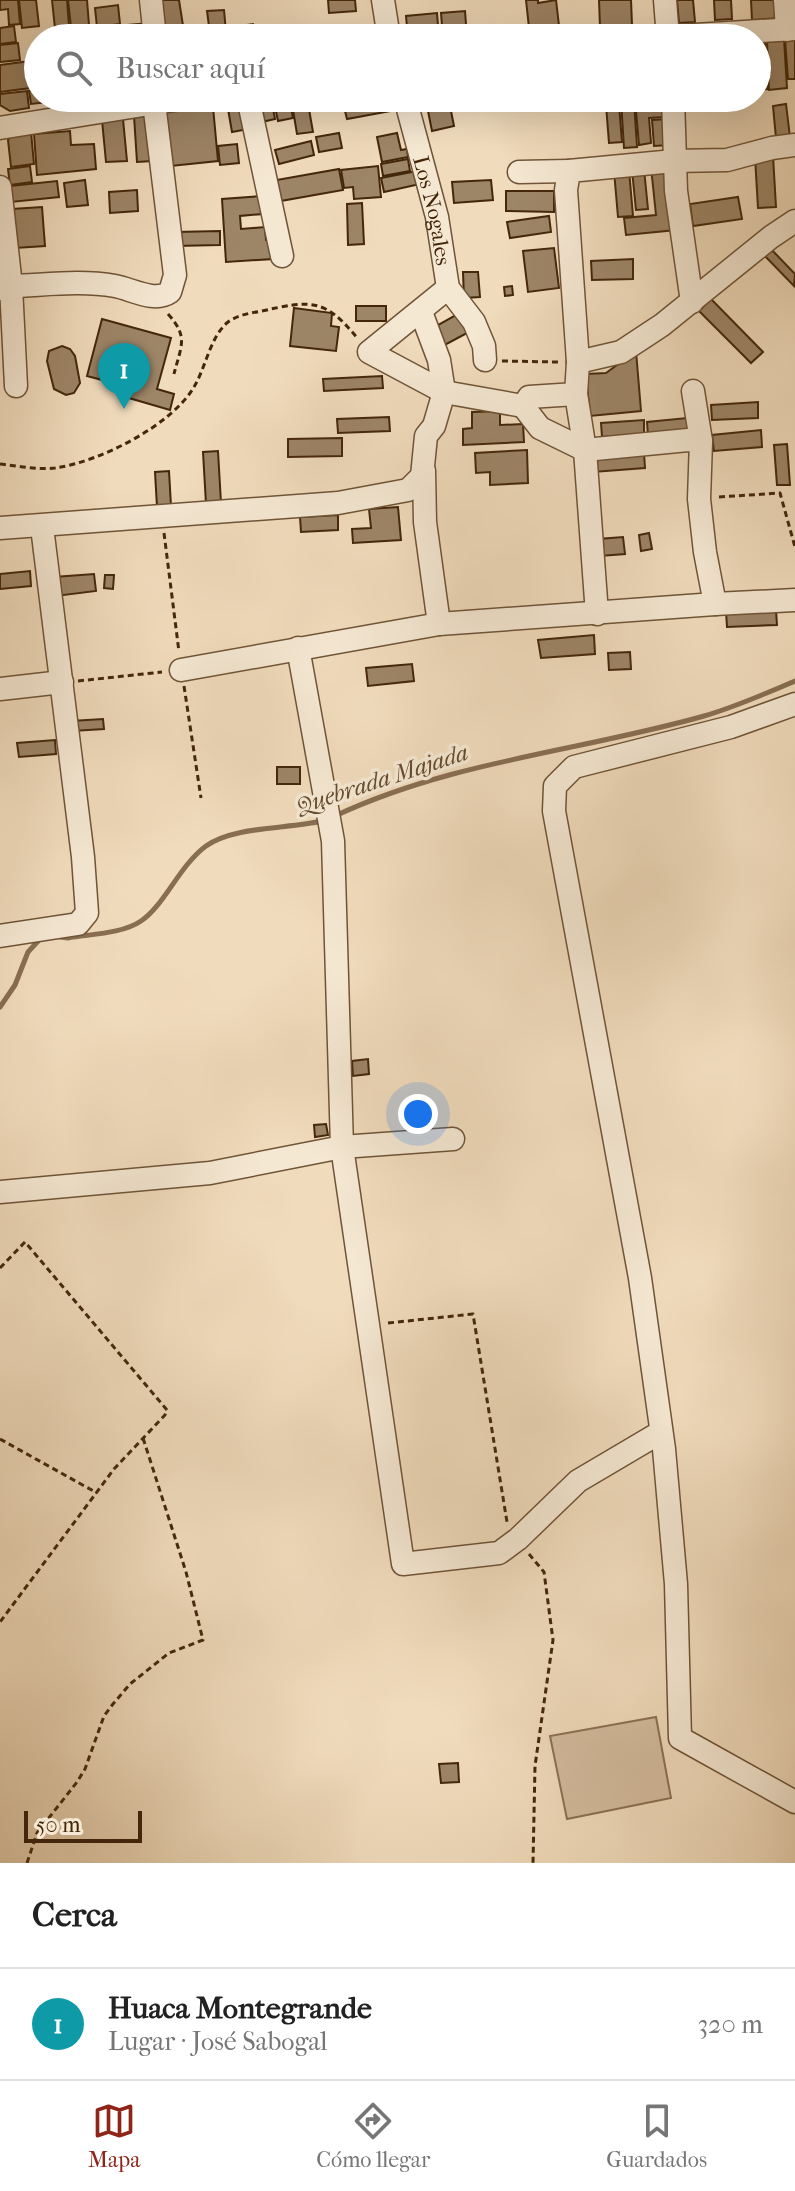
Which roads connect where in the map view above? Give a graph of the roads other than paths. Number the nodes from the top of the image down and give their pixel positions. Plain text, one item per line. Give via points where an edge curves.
1 (151, 0) edge
2 (383, 0) edge
3 (665, 0) edge
4 (785, 0) edge
5 (154, 24) edge
6 (387, 24) edge
7 (662, 24) edge
8 (791, 30) edge
9 (771, 31) edge
10 (94, 112) edge
11 (160, 112) edge
12 (251, 112) edge
13 (409, 112) edge
14 (673, 112) edge
15 (0, 128) edge
16 (795, 145) edge
17 (674, 161) junction
18 (569, 171) junction
19 (519, 172) dead end
20 (0, 187) edge
21 (795, 221) edge
22 (282, 256) dead end
23 (6, 288) edge
24 (448, 288) junction
25 (692, 302) junction
26 (421, 312) junction
27 (485, 360) road end
28 (578, 362) junction
29 (16, 386) dead end
30 (693, 391) dead end
31 (444, 392) junction
32 (576, 394) junction
33 (523, 406) junction
34 (701, 441) junction
35 (585, 450) junction
36 (424, 470) junction
37 (42, 527) junction
38 (0, 528) edge
39 (795, 600) edge
40 (715, 604) junction
41 (597, 614) junction
42 (439, 624) junction
43 (298, 648) junction
44 (181, 670) road end
45 (62, 682) junction
46 (0, 689) edge
47 (795, 704) edge
48 (0, 936) edge
49 (453, 1139) dead end
50 (342, 1147) junction
51 (0, 1192) edge
52 (661, 1432) junction
53 (795, 1802) edge

1 - 5 street
2 - 6 street
3 - 7 street
4 - 8 street
8 - 9 street
10 - 15 street
11 - 23 street via 175,275 167,295 100,285
12 - 22 street
13 - 24 street, Los Nogales via 437,217
14 - 17 street
16 - 17 street via 727,160
17 - 18 street
17 - 25 street
18 - 19 street
18 - 28 street
20 - 23 street
21 - 25 street
23 - 29 street
24 - 26 street
24 - 27 street, Los Nogales via 474,322
25 - 28 street via 621,352
26 - 31 street via 439,360
26 - 31 street via 369,352
28 - 32 street
30 - 34 street
31 - 33 street
31 - 36 street via 426,436
32 - 33 street via 529,397
32 - 35 street
33 - 35 street via 540,428
34 - 35 street
34 - 40 street via 699,499
35 - 41 street
36 - 37 street via 411,488 371,499
36 - 42 street via 425,522
37 - 38 street
37 - 45 street
39 - 40 street
40 - 41 street
41 - 42 street
42 - 43 street
43 - 44 street
43 - 50 street via 329,819
45 - 46 street
45 - 48 street via 87,913 78,924
47 - 52 street via 731,727 574,767 555,786 558,842 640,1278
49 - 50 street
50 - 51 street via 210,1173
50 - 52 street via 403,1564 499,1553 578,1481
52 - 53 street via 676,1584 680,1738

